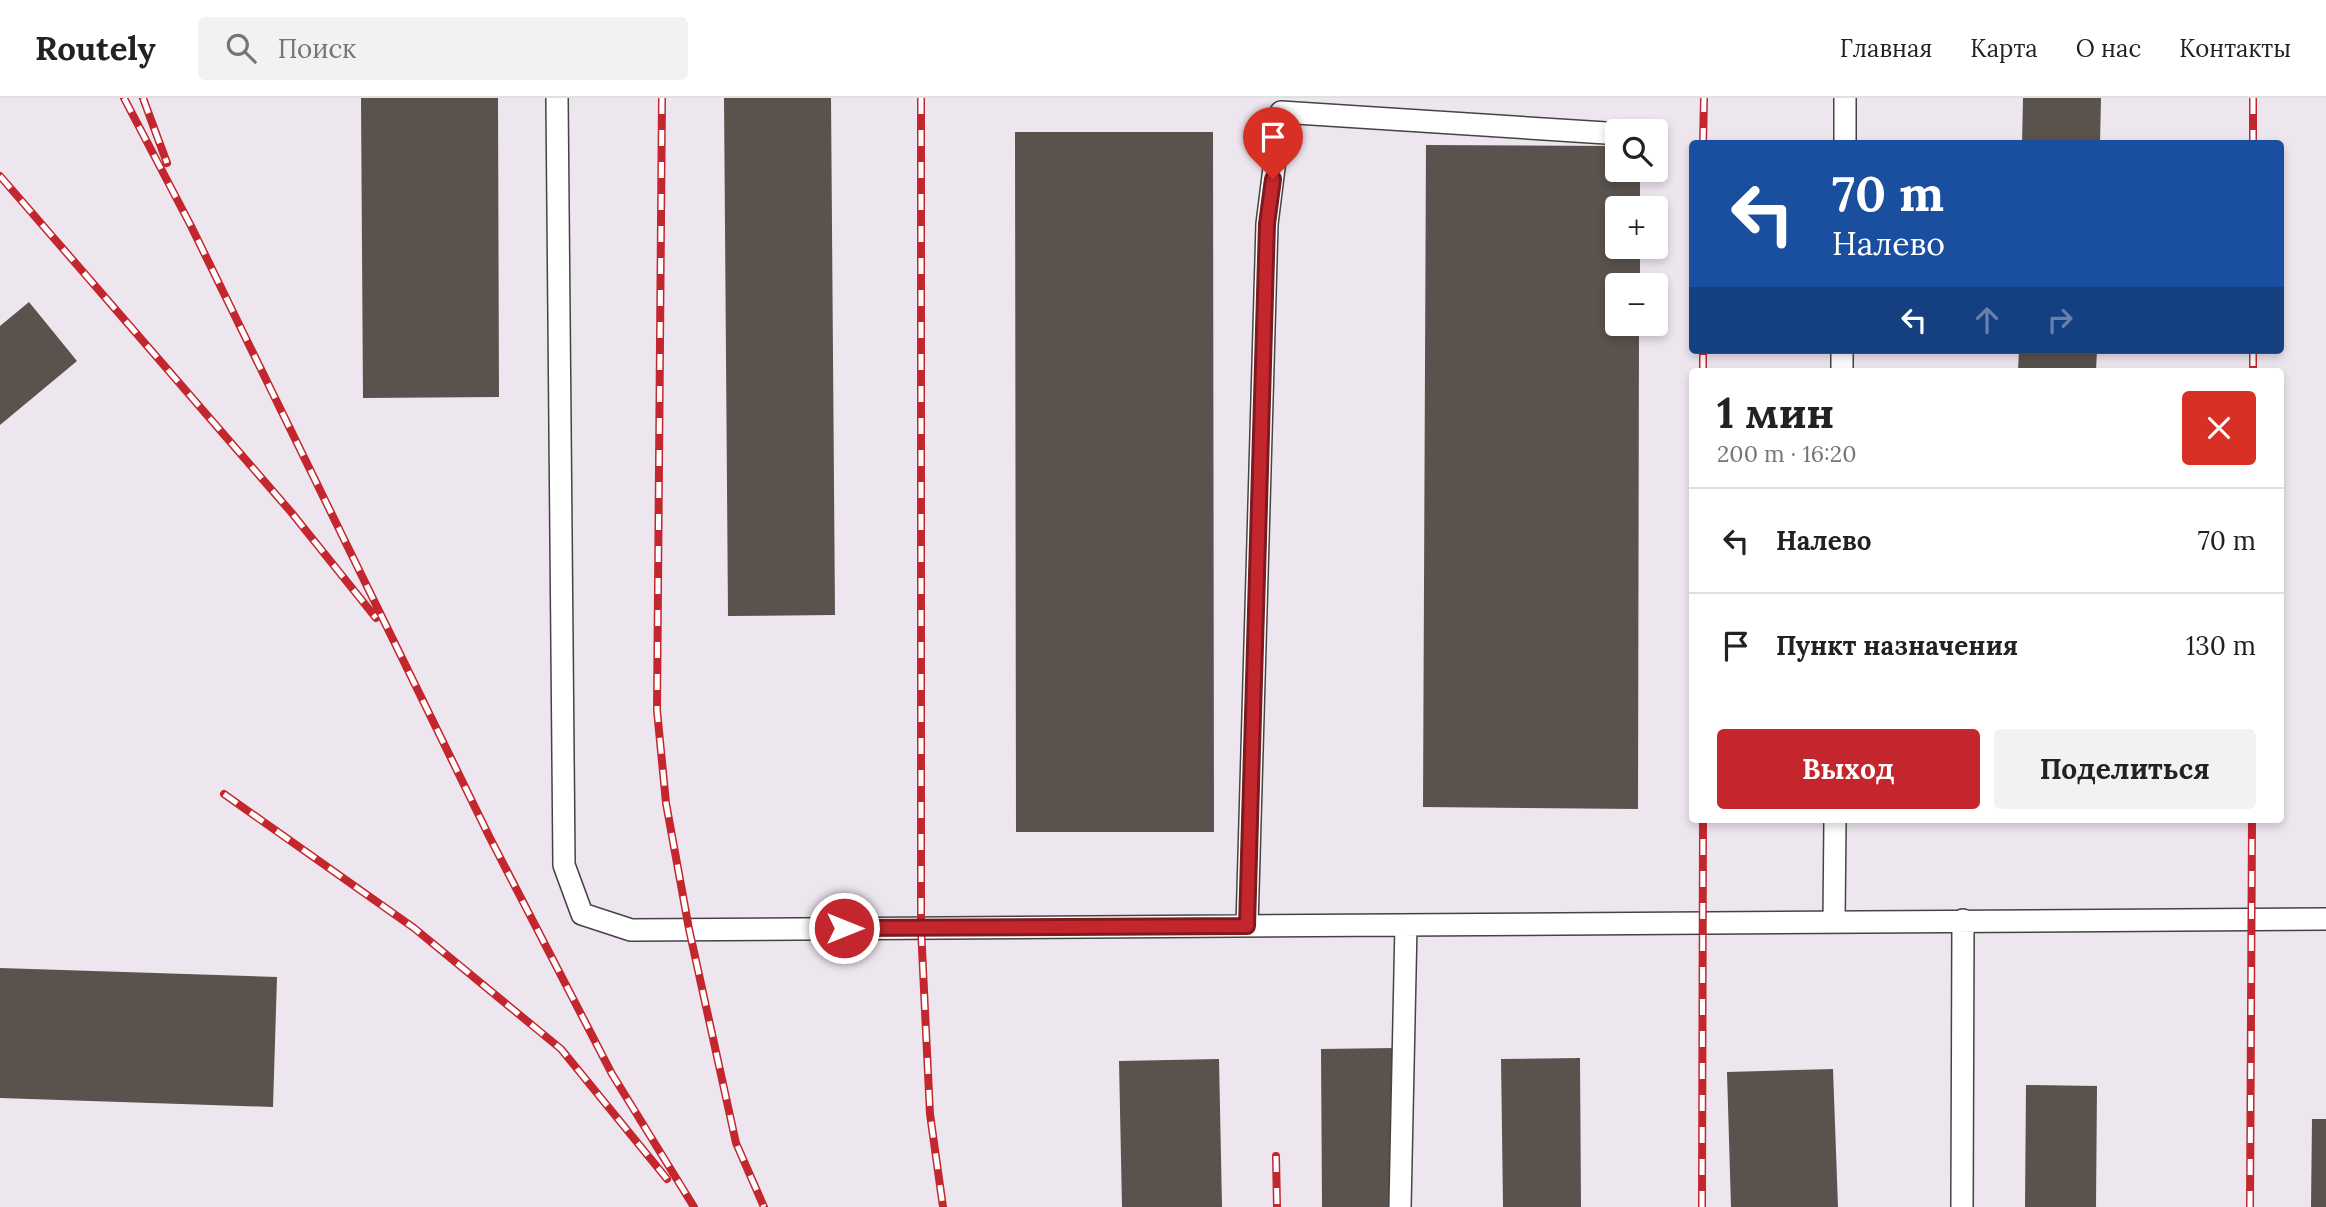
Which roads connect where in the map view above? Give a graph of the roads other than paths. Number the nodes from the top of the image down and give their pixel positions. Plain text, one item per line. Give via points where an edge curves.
1 (557, 98) edge
2 (1845, 98) edge
3 (1605, 132) edge
4 (1845, 140) edge
5 (1835, 823) edge
6 (2326, 919) edge
7 (1963, 920) junction
8 (1833, 921) junction
9 (1406, 925) junction
10 (1247, 926) junction
11 (1400, 1207) edge
12 (1962, 1207) edge

1 - 10 lane via 564,865 582,914 631,930
2 - 4 lane
3 - 10 lane via 1281,112 1267,224
5 - 8 lane
6 - 7 lane
7 - 8 lane
7 - 12 lane
8 - 9 lane
9 - 10 lane
9 - 11 lane

